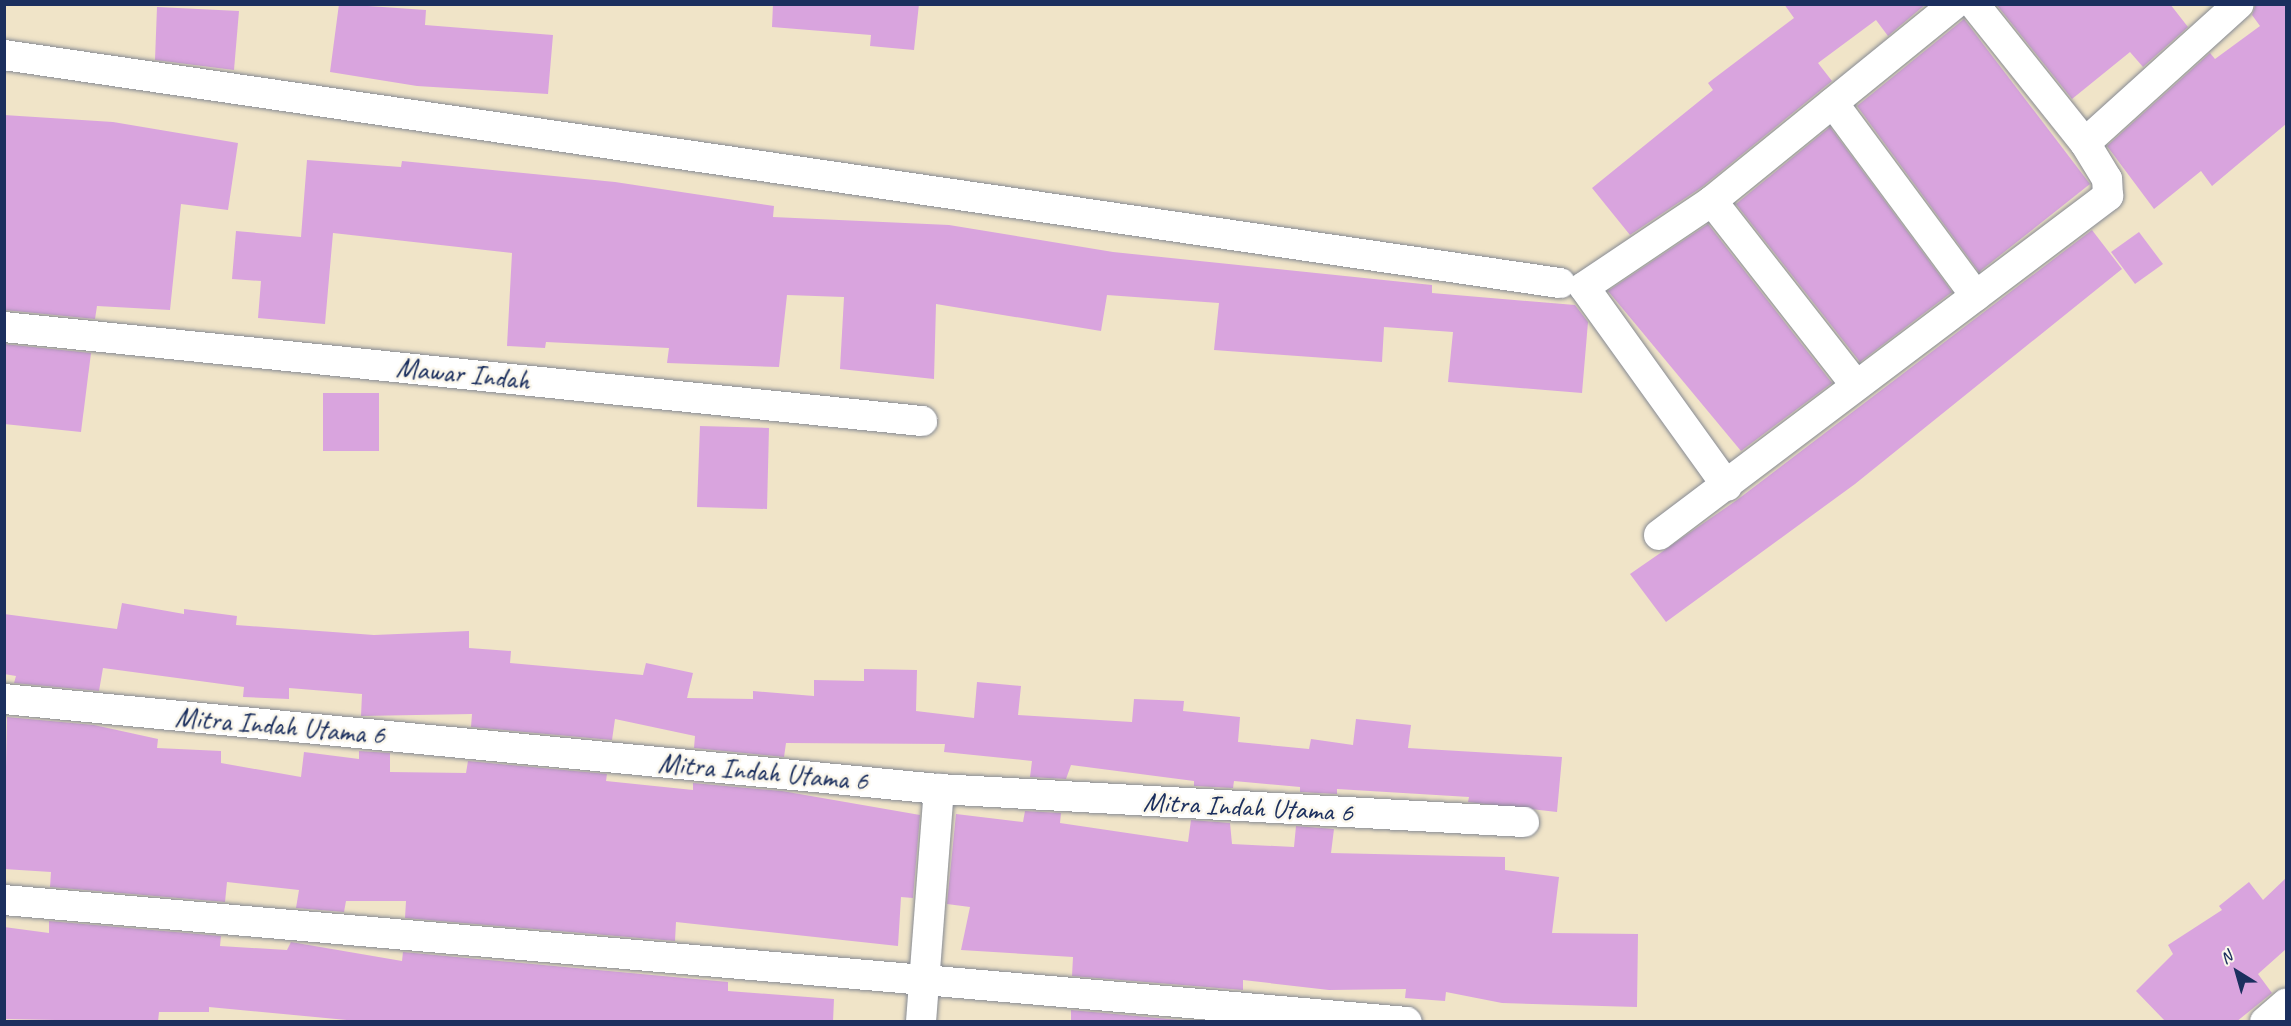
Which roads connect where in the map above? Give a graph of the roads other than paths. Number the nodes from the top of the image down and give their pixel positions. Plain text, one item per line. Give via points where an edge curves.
1 (1954, 4) edge
2 (1974, 4) edge
3 (2240, 4) edge
4 (4, 55) edge
5 (1833, 103) junction
6 (2085, 143) junction
7 (1712, 201) junction
8 (1560, 283) dead end
9 (1976, 296) junction
10 (4, 327) edge
11 (1856, 385) junction
12 (922, 421) dead end
13 (1727, 486) junction
14 (1659, 535) dead end
15 (4, 699) edge
16 (939, 789) junction
17 (1524, 822) dead end
18 (4, 900) edge
19 (921, 978) junction
20 (2286, 1004) edge
21 (921, 1022) edge
22 (1407, 1022) edge
23 (2265, 1022) edge

1 - 5 street
2 - 6 street
3 - 6 street
4 - 8 street
5 - 7 street
5 - 9 street
6 - 9 street via 2107,179 2108,196
7 - 11 street
7 - 13 street via 1584,287
9 - 11 street
10 - 12 street, Mawar Indah
11 - 13 street
13 - 14 street
15 - 16 street, Mitra Indah Utama 6
16 - 17 street, Mitra Indah Utama 6
16 - 19 street
18 - 19 street
19 - 21 street
19 - 22 street
20 - 23 street

